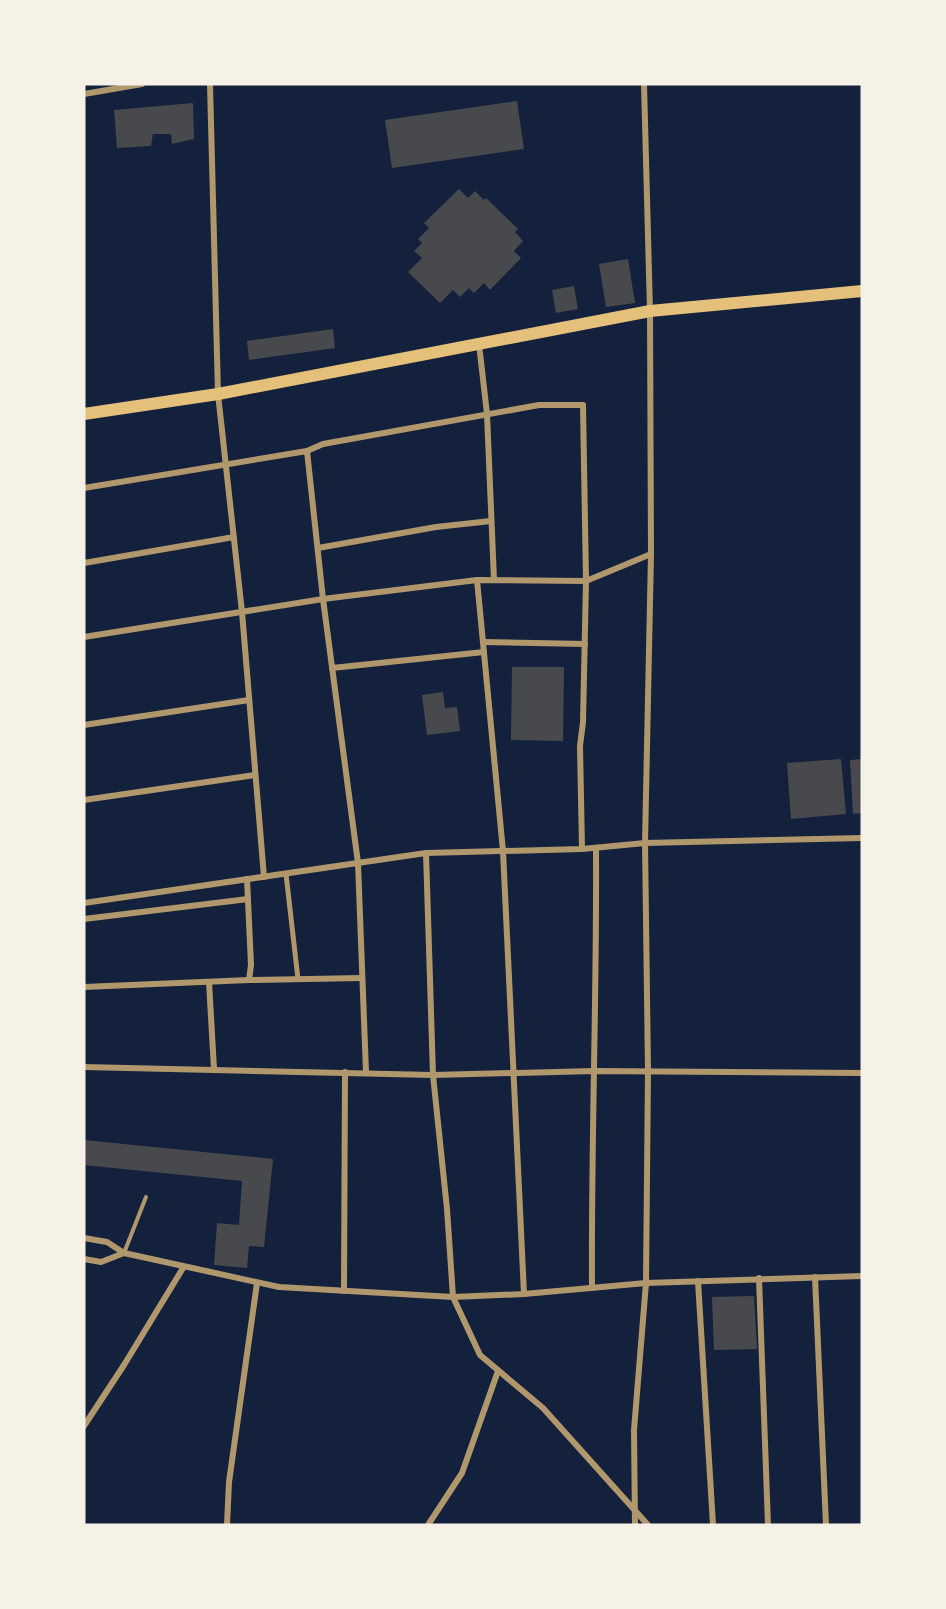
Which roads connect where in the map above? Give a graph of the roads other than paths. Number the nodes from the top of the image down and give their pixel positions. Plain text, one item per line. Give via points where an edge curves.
1 (142, 84) edge
2 (210, 84) edge
3 (644, 84) edge
4 (84, 94) edge
5 (862, 291) edge
6 (650, 312) junction
7 (479, 344) junction
8 (218, 394) junction
9 (84, 414) edge
10 (487, 414) junction
11 (307, 451) junction
12 (226, 464) junction
13 (84, 488) edge
14 (491, 521) junction
15 (234, 537) junction
16 (318, 548) junction
17 (651, 554) junction
18 (84, 563) edge
19 (477, 580) junction
20 (494, 580) junction
21 (586, 581) junction
22 (323, 599) junction
23 (242, 612) junction
24 (84, 637) edge
25 (483, 642) junction
26 (585, 644) junction
27 (484, 652) junction
28 (332, 668) junction
29 (249, 700) junction
30 (84, 725) edge
31 (255, 775) junction
32 (84, 800) edge
33 (862, 838) edge
34 (645, 843) junction
35 (582, 849) junction
36 (596, 849) junction
37 (503, 851) junction
38 (426, 853) junction
39 (358, 863) junction
40 (286, 874) junction
41 (264, 877) junction
42 (247, 879) junction
43 (248, 899) junction
44 (84, 903) edge
45 (84, 919) edge
46 (363, 978) junction
47 (298, 979) junction
48 (249, 980) junction
49 (209, 982) junction
50 (84, 987) edge
51 (84, 1066) edge
52 (214, 1069) junction
53 (594, 1071) junction
54 (648, 1071) junction
55 (345, 1072) junction
56 (366, 1072) junction
57 (514, 1072) junction
58 (862, 1073) edge
59 (433, 1075) junction
60 (146, 1197) dead end
61 (84, 1238) edge
62 (124, 1253) junction
63 (84, 1259) edge
64 (183, 1268) junction
65 (862, 1276) edge
66 (815, 1277) junction
67 (759, 1278) junction
68 (698, 1281) junction
69 (256, 1283) junction
70 (646, 1283) junction
71 (592, 1288) junction
72 (344, 1291) junction
73 (524, 1294) junction
74 (453, 1297) junction
75 (498, 1371) junction
76 (84, 1426) edge
77 (635, 1510) junction
78 (227, 1525) edge
79 (428, 1525) edge
80 (635, 1525) edge
81 (648, 1525) edge
82 (712, 1525) edge
83 (768, 1525) edge
84 (826, 1525) edge

1 - 4 street
2 - 8 street
3 - 6 street
5 - 6 main road
6 - 7 main road
6 - 17 street
7 - 8 main road
7 - 10 street
8 - 9 main road
8 - 12 street
10 - 11 street via 323,444
10 - 14 street
10 - 21 street via 539,405 583,405
11 - 12 street
11 - 16 street
12 - 13 street
12 - 15 street
14 - 16 street
14 - 20 street
15 - 18 street
15 - 23 street
16 - 22 street
17 - 21 street
17 - 34 street
19 - 20 street
19 - 22 street
19 - 25 street
20 - 21 street
21 - 26 street
22 - 23 street
22 - 28 street
23 - 24 street
23 - 29 street
25 - 26 street
25 - 27 street
26 - 35 street via 580,746
27 - 28 street
27 - 37 street
28 - 39 street
29 - 30 street
29 - 31 street
31 - 32 street
31 - 41 street
33 - 34 street
34 - 36 street
34 - 54 street
35 - 36 street
35 - 37 street
36 - 53 street
37 - 38 street
37 - 57 street
38 - 39 street
38 - 59 street
39 - 40 street
39 - 46 street
40 - 41 street
40 - 47 street
41 - 42 street
42 - 43 street
42 - 44 street
43 - 45 street
43 - 48 street
46 - 47 street
46 - 56 street
47 - 48 street
48 - 49 street
49 - 50 street
49 - 52 street
51 - 52 street
52 - 55 street
53 - 54 street
53 - 57 street
53 - 71 street
54 - 58 street
54 - 70 street
55 - 56 street
55 - 72 street
56 - 59 street
57 - 59 street
57 - 73 street
59 - 74 street
60 - 62 lane
61 - 62 street via 107,1242
62 - 63 street via 101,1262
62 - 64 street
64 - 69 street
64 - 76 street
65 - 66 street
66 - 67 street
66 - 84 street
67 - 68 street
67 - 83 street
68 - 70 street
68 - 82 street
69 - 72 street
69 - 78 street via 229,1482
70 - 71 street
70 - 77 street via 634,1430
71 - 73 street
72 - 74 street
73 - 74 street
74 - 75 street via 480,1355
75 - 77 street via 543,1408
75 - 79 street via 462,1473
77 - 80 street
77 - 81 street

